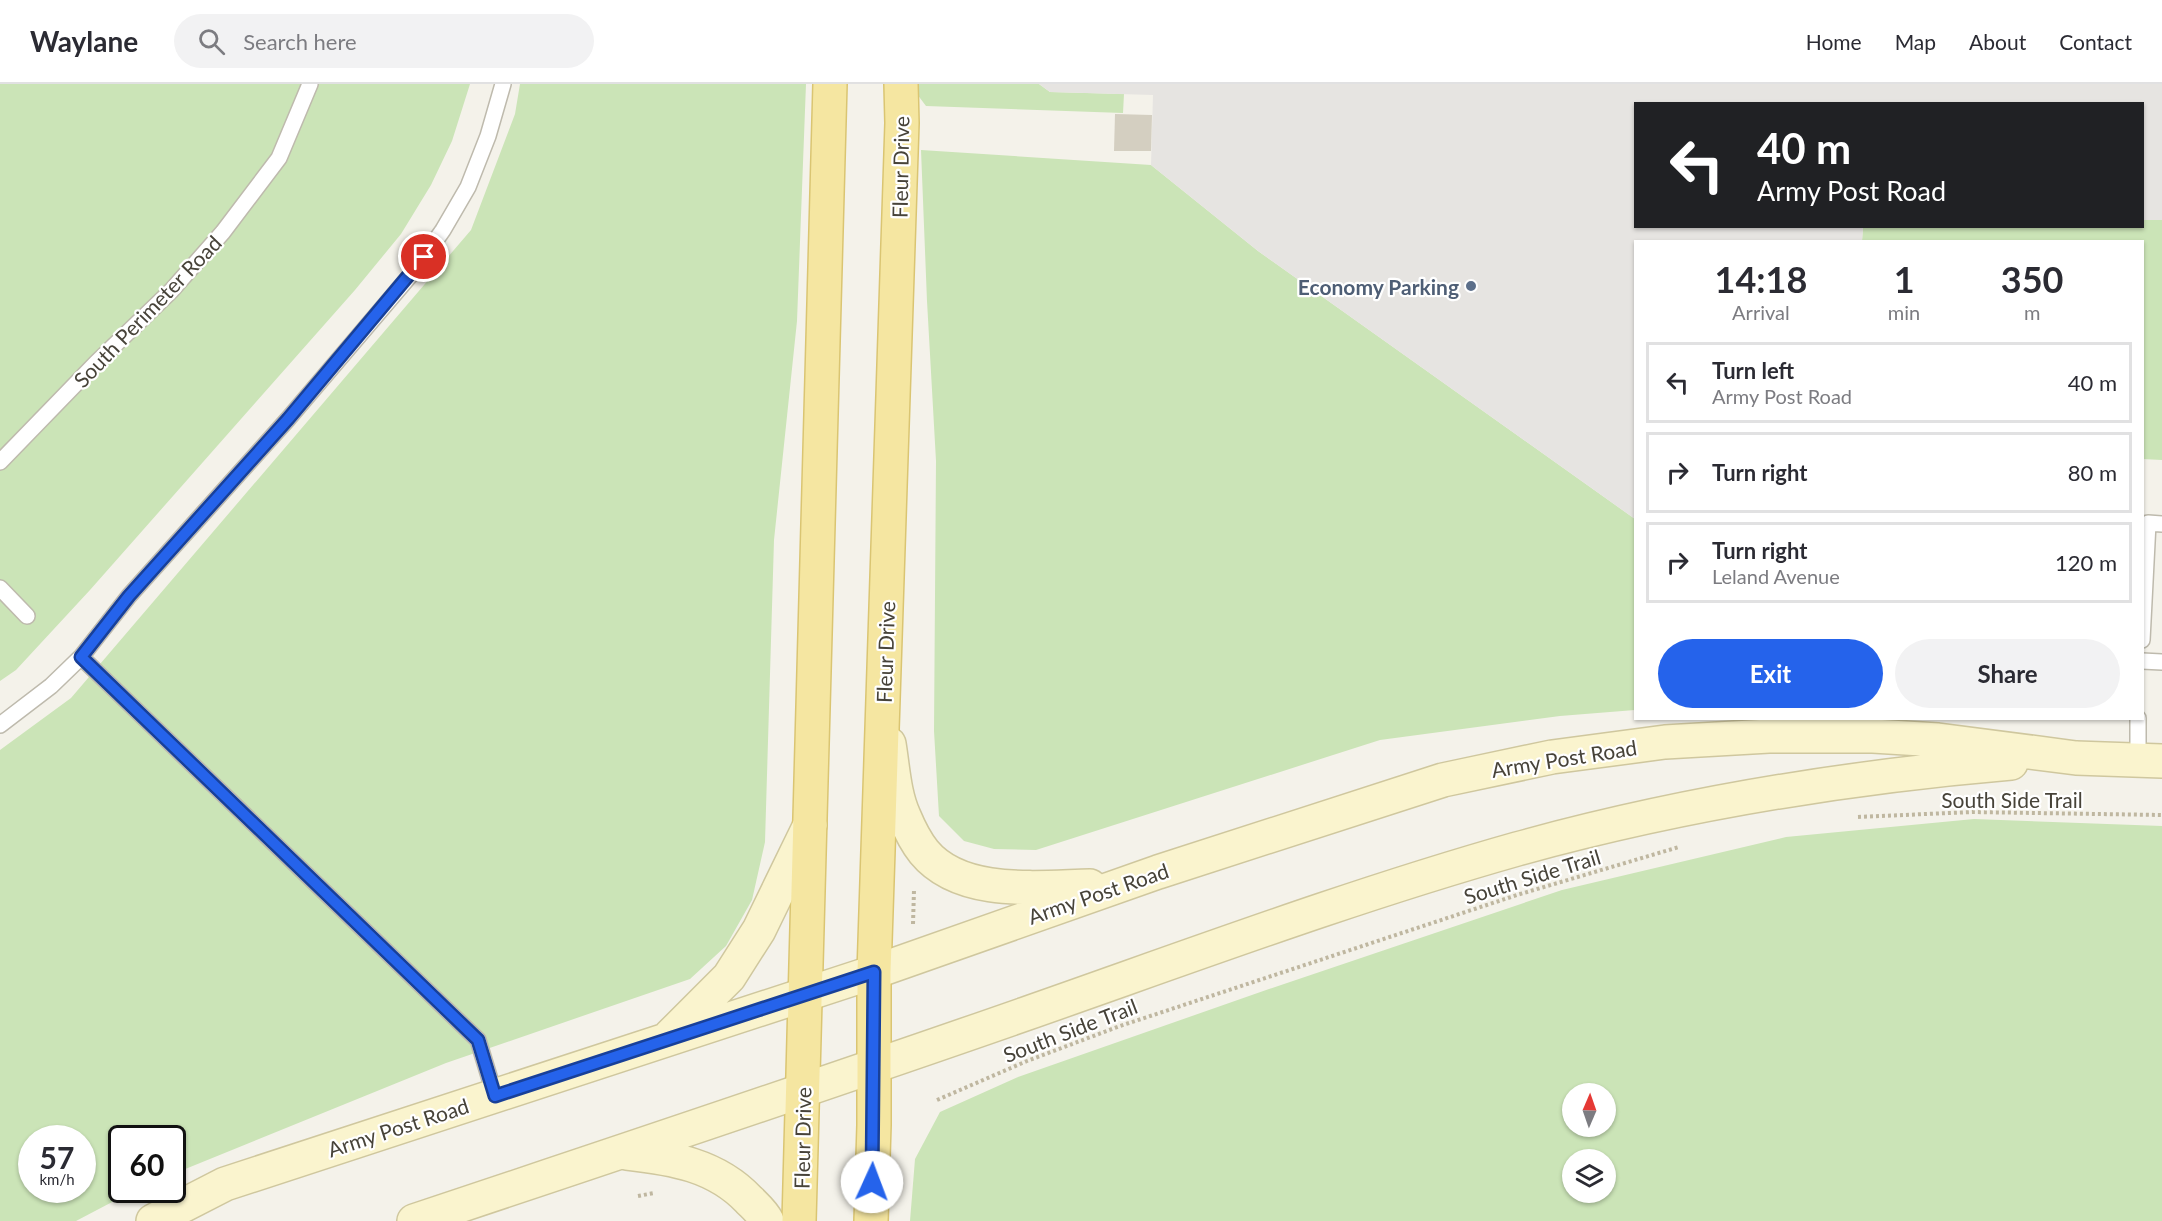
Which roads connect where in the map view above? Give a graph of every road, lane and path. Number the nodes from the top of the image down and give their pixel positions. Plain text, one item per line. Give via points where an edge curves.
1 (310, 84) edge
2 (503, 84) edge
3 (830, 84) edge
4 (901, 84) edge
5 (0, 462) edge
6 (2162, 524) edge
7 (0, 588) edge
8 (2144, 601) edge
9 (27, 616) dead end
10 (81, 657) junction
11 (2144, 661) edge
12 (2162, 662) edge
13 (883, 703) junction
14 (2139, 720) edge
15 (0, 725) edge
16 (2076, 758) junction
17 (2150, 761) edge
18 (2162, 815) edge
19 (1852, 817) dead end
20 (810, 825) junction
21 (1683, 846) dead end
22 (914, 881) dead end
23 (1119, 886) junction
24 (913, 932) dead end
25 (874, 972) junction
26 (805, 994) junction
27 (666, 1040) junction
28 (874, 1067) junction
29 (803, 1091) junction
30 (495, 1096) junction
31 (937, 1100) dead end
32 (619, 1153) junction
33 (153, 1221) edge
34 (414, 1221) edge
35 (767, 1221) edge
36 (799, 1221) edge
37 (871, 1221) edge

1 - 5 lane, South Perimeter Road via 279,158 223,232 171,291
2 - 10 lane via 468,187 414,271 129,596
3 - 20 main road, Fleur Drive
4 - 13 main road, Fleur Drive
6 - 8 lane via 2148,524
7 - 9 lane
10 - 15 lane
10 - 30 lane via 478,1040
11 - 12 lane
13 - 23 main road via 903,815 925,853 949,872 980,883 1013,888
13 - 25 main road, Fleur Drive
14 - 17 lane
16 - 17 main road, Army Post Road
16 - 23 main road, Army Post Road via 1938,740 1873,736 1665,742 1552,757 1443,780
16 - 28 main road, Army Post Road via 1822,785 1671,813 1521,848 1379,891
18 - 19 path, South Side Trail via 1972,812
20 - 26 main road, Fleur Drive
20 - 27 main road via 759,930 729,977
21 - 31 path, South Side Trail via 1517,895 1131,1022
22 - 24 path
23 - 25 main road, Army Post Road
25 - 26 main road, Army Post Road
25 - 28 main road, Fleur Drive
26 - 27 main road, Army Post Road
26 - 29 main road, Fleur Drive
27 - 30 main road, Army Post Road
28 - 29 main road, Army Post Road
28 - 37 main road, Fleur Drive
29 - 32 main road, Army Post Road
29 - 36 main road, Fleur Drive
30 - 33 main road, Army Post Road via 225,1184
32 - 34 main road, Army Post Road
32 - 35 main road via 696,1165 724,1178

